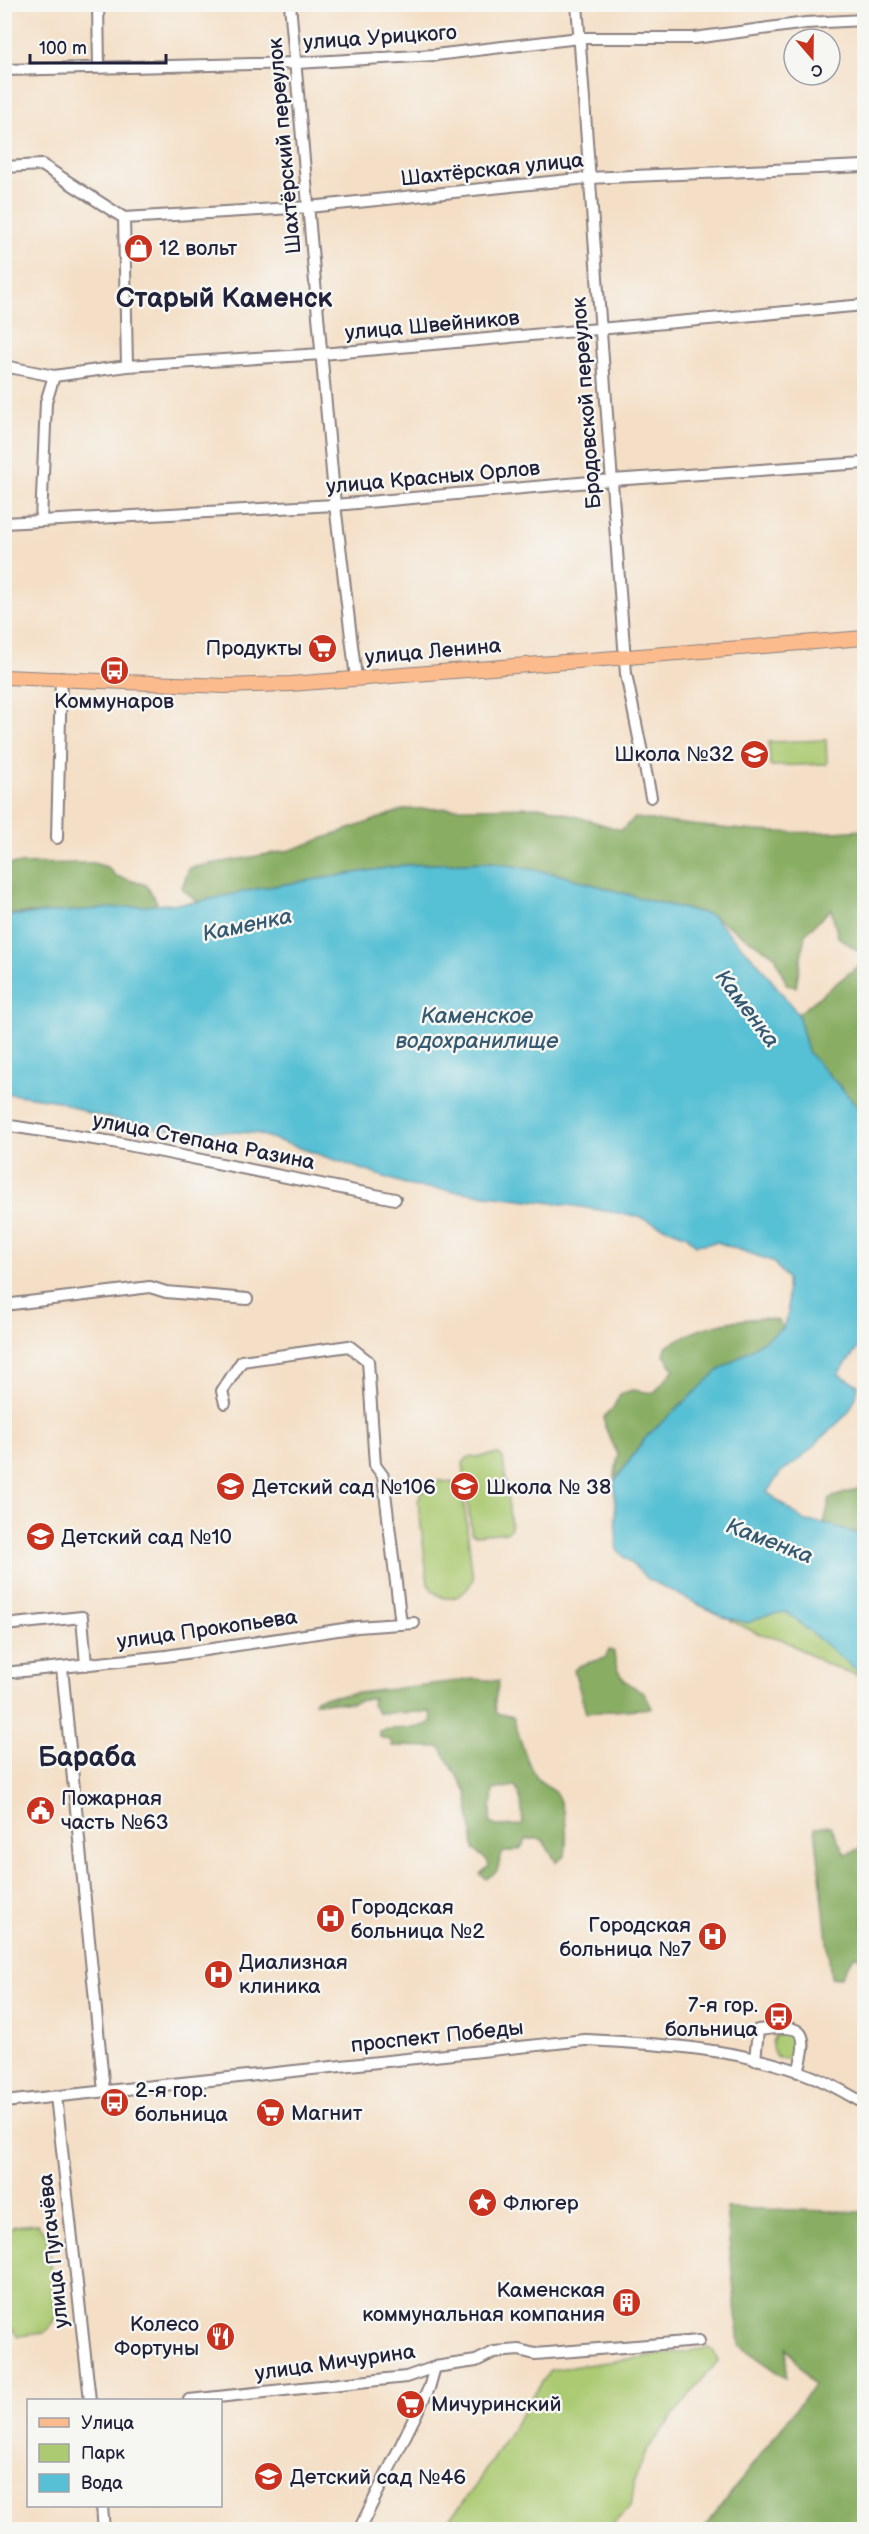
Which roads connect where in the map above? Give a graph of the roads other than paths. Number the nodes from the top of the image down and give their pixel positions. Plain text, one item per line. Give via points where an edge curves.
1 (98, 4) edge
2 (290, 4) edge
3 (577, 4) edge
4 (864, 20) edge
5 (579, 38) junction
6 (296, 63) junction
7 (99, 68) junction
8 (4, 70) edge
9 (864, 166) edge
10 (4, 167) edge
11 (588, 178) junction
12 (309, 207) junction
13 (124, 218) junction
14 (864, 305) edge
15 (600, 330) junction
16 (322, 354) junction
17 (4, 366) edge
18 (126, 366) junction
19 (54, 376) junction
20 (864, 463) edge
21 (612, 480) junction
22 (335, 505) junction
23 (41, 521) junction
24 (4, 523) edge
25 (864, 638) edge
26 (625, 656) junction
27 (4, 677) edge
28 (61, 678) junction
29 (356, 678) junction
30 (651, 797) dead end
31 (57, 838) dead end
32 (4, 1125) edge
33 (395, 1198) dead end
34 (247, 1299) dead end
35 (4, 1305) edge
36 (225, 1404) dead end
37 (414, 1623) dead end
38 (401, 1624) junction
39 (4, 1625) edge
40 (86, 1665) junction
41 (62, 1668) junction
42 (4, 1673) edge
43 (755, 2060) junction
44 (798, 2072) junction
45 (104, 2091) junction
46 (56, 2096) junction
47 (4, 2102) edge
48 (864, 2103) edge
49 (699, 2341) dead end
50 (435, 2367) junction
51 (90, 2399) edge
52 (198, 2399) edge
53 (102, 2507) edge
54 (104, 2529) edge
55 (359, 2529) edge

1 - 7 street
2 - 6 street, Шахтёрский переулок
3 - 5 street, Бродовской переулок
4 - 5 street, улица Урицкого via 806,23 693,38
5 - 6 street, улица Урицкого via 435,55
5 - 11 street, Бродовской переулок
6 - 7 street, улица Урицкого
6 - 12 street, Шахтёрский переулок
7 - 8 street, улица Урицкого
9 - 11 street, Шахтёрская улица
10 - 13 street via 42,165
11 - 12 street, Шахтёрская улица
11 - 15 street, Бродовской переулок
12 - 13 street, Шахтёрская улица
12 - 16 street, Шахтёрский переулок
13 - 18 street
14 - 15 street, улица Швейников
15 - 16 street, улица Швейников
15 - 21 street, Бродовской переулок
16 - 18 street, улица Швейников
16 - 22 street, Шахтёрский переулок
17 - 19 street, улица Швейников
18 - 19 street, улица Швейников
19 - 23 street via 46,402
20 - 21 street, улица Красных Орлов
21 - 22 street, улица Красных Орлов
21 - 26 street, Бродовской переулок
22 - 23 street, улица Красных Орлов
22 - 29 street, Шахтёрский переулок
23 - 24 street, улица Красных Орлов
25 - 26 main road, улица Ленина
26 - 29 main road, улица Ленина
26 - 30 street, Бродовской переулок
27 - 28 main road, улица Ленина
28 - 29 main road, улица Ленина via 224,686
28 - 31 street
32 - 33 street, улица Степана Разина via 113,1142
34 - 35 street via 150,1287
36 - 38 street via 222,1391 242,1361 349,1346 368,1361 375,1465 383,1476
37 - 38 street, улица Прокопьева
38 - 40 street, улица Прокопьева
39 - 40 street via 82,1617
40 - 41 street, улица Прокопьева
41 - 42 street, улица Прокопьева
41 - 45 street
43 - 44 street, проспект Победы
43 - 44 street via 758,2030 787,2026 801,2034 805,2049
43 - 45 street, проспект Победы via 672,2045 585,2040
44 - 48 street, проспект Победы
45 - 46 street, проспект Победы
46 - 47 street, проспект Победы
46 - 51 street, улица Пугачёва
49 - 50 street, улица Мичурина via 535,2354 519,2350 494,2352 476,2361
50 - 52 street, улица Мичурина via 406,2377
50 - 55 street via 429,2388
53 - 54 street

